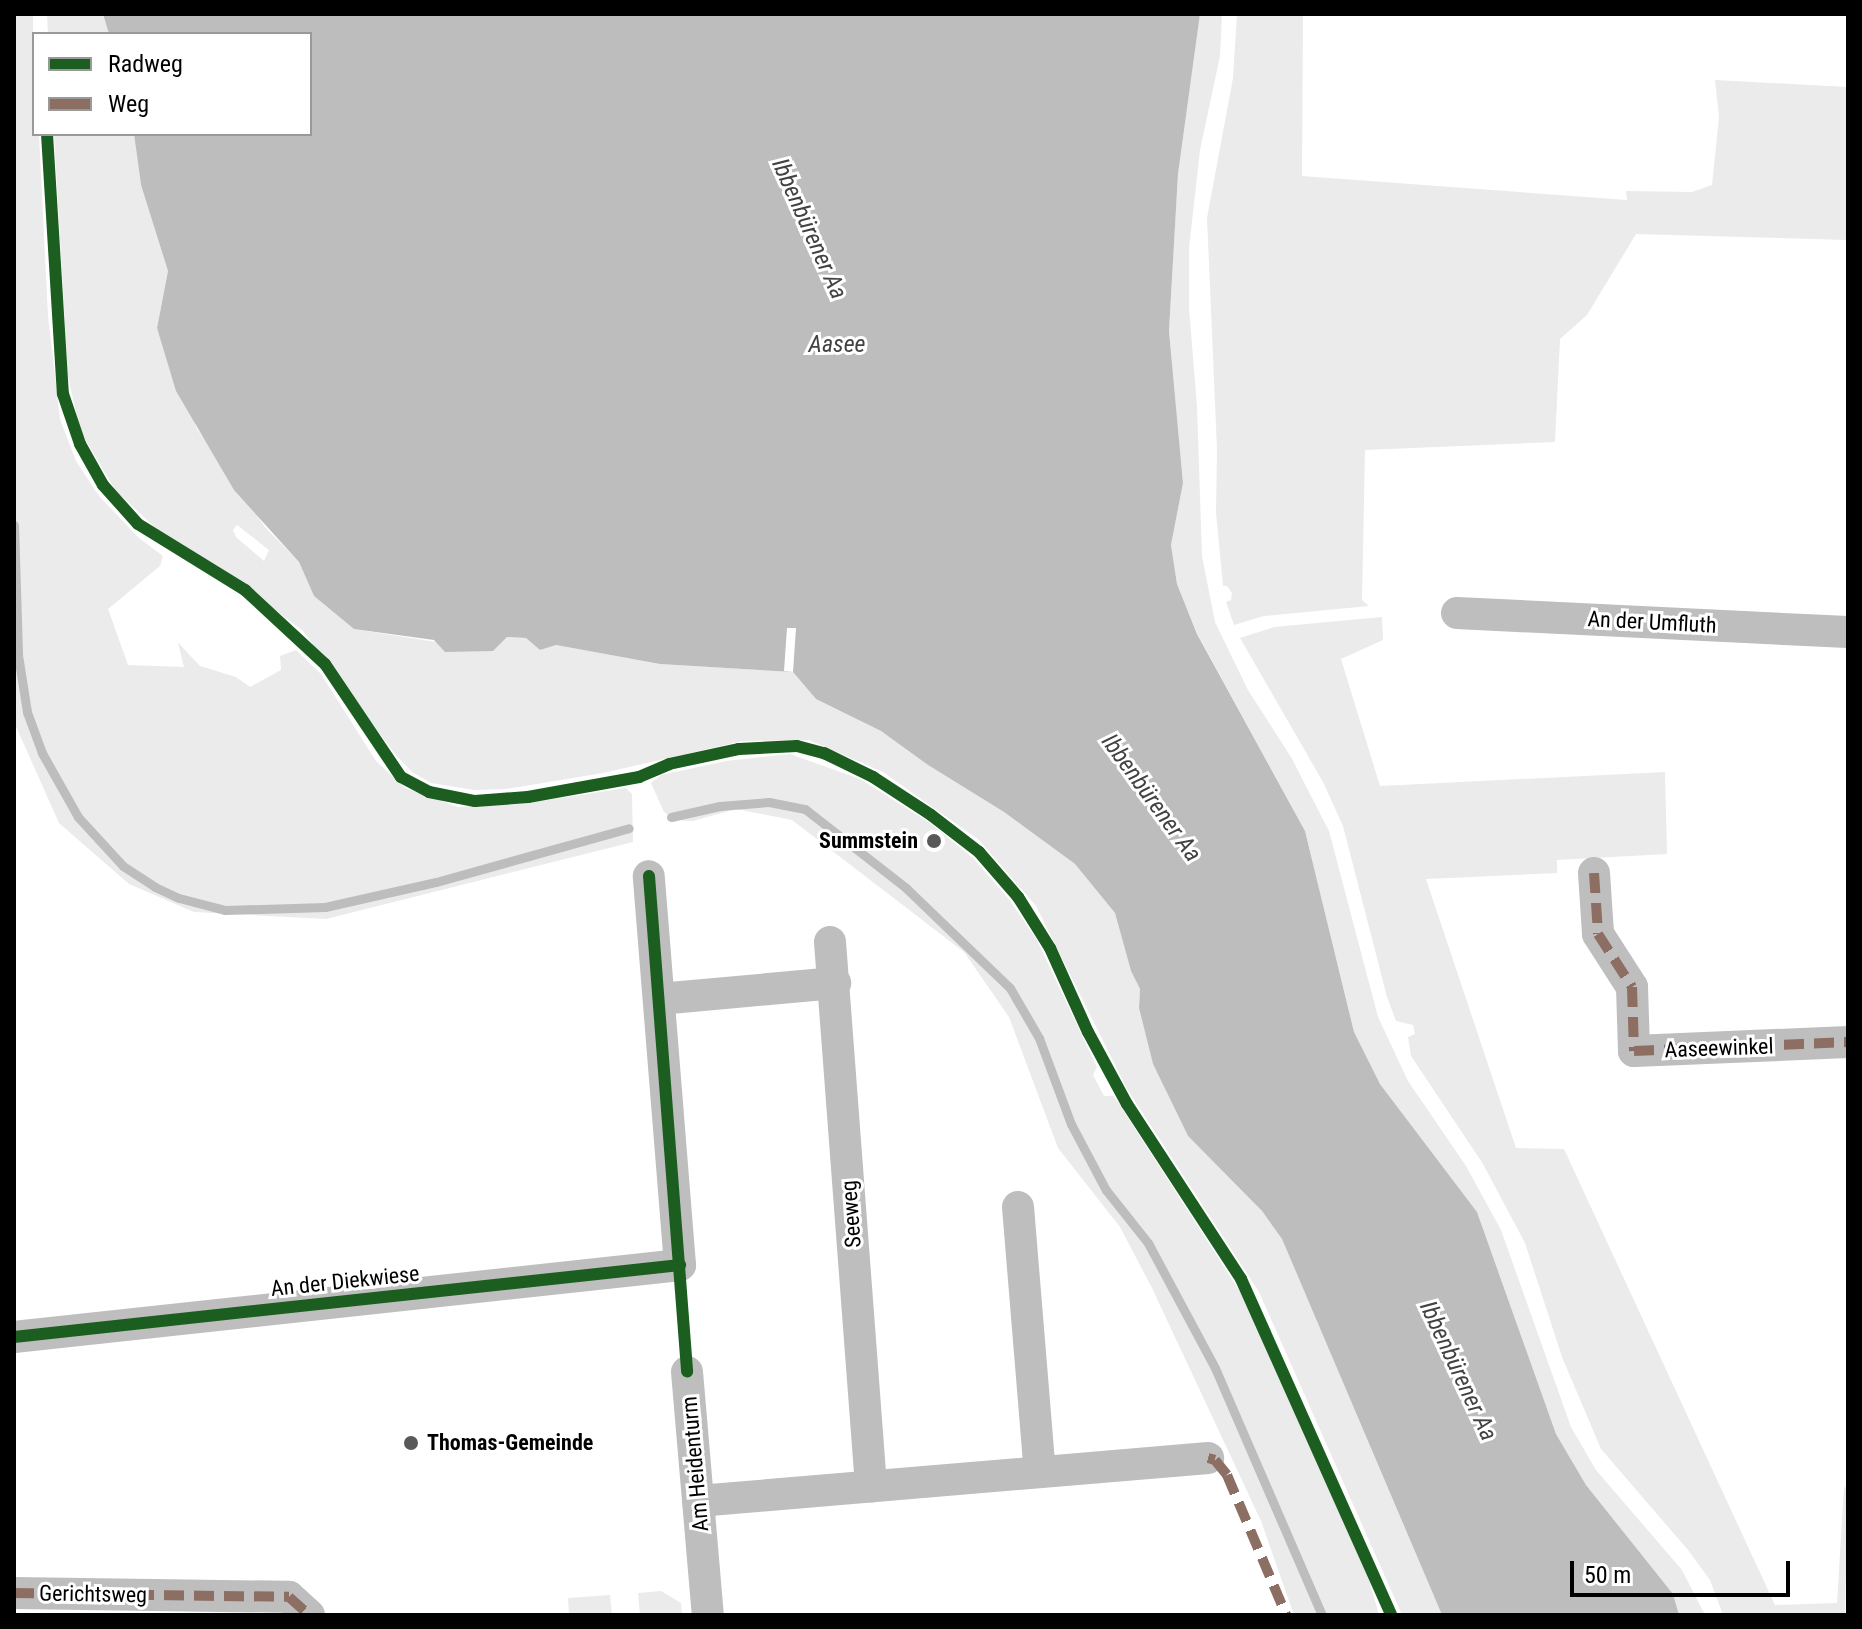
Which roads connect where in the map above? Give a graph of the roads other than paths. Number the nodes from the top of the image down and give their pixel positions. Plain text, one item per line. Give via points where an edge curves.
1 (1457, 613) dead end
2 (1848, 632) edge
3 (1594, 873) dead end
4 (649, 876) dead end
5 (830, 942) dead end
6 (835, 983) junction
7 (659, 999) junction
8 (1848, 1042) edge
9 (1018, 1207) dead end
10 (14, 1337) edge
11 (687, 1372) dead end
12 (1208, 1458) dead end
13 (1040, 1472) junction
14 (871, 1486) junction
15 (698, 1501) junction
16 (14, 1593) edge
17 (309, 1615) edge
18 (708, 1615) edge

1 - 2 street, An der Umfluth
3 - 8 street, Aaseewinkel via 1598,934 1632,987 1634,1051
4 - 7 street
5 - 6 street, Seeweg
6 - 7 street
6 - 14 street, Seeweg
7 - 10 street, An der Diekwiese via 680,1265
9 - 13 street
11 - 15 street, Am Heidenturm
12 - 13 street
13 - 14 street
14 - 15 street
15 - 18 street, Am Heidenturm
16 - 17 street, Gerichtsweg via 289,1597

